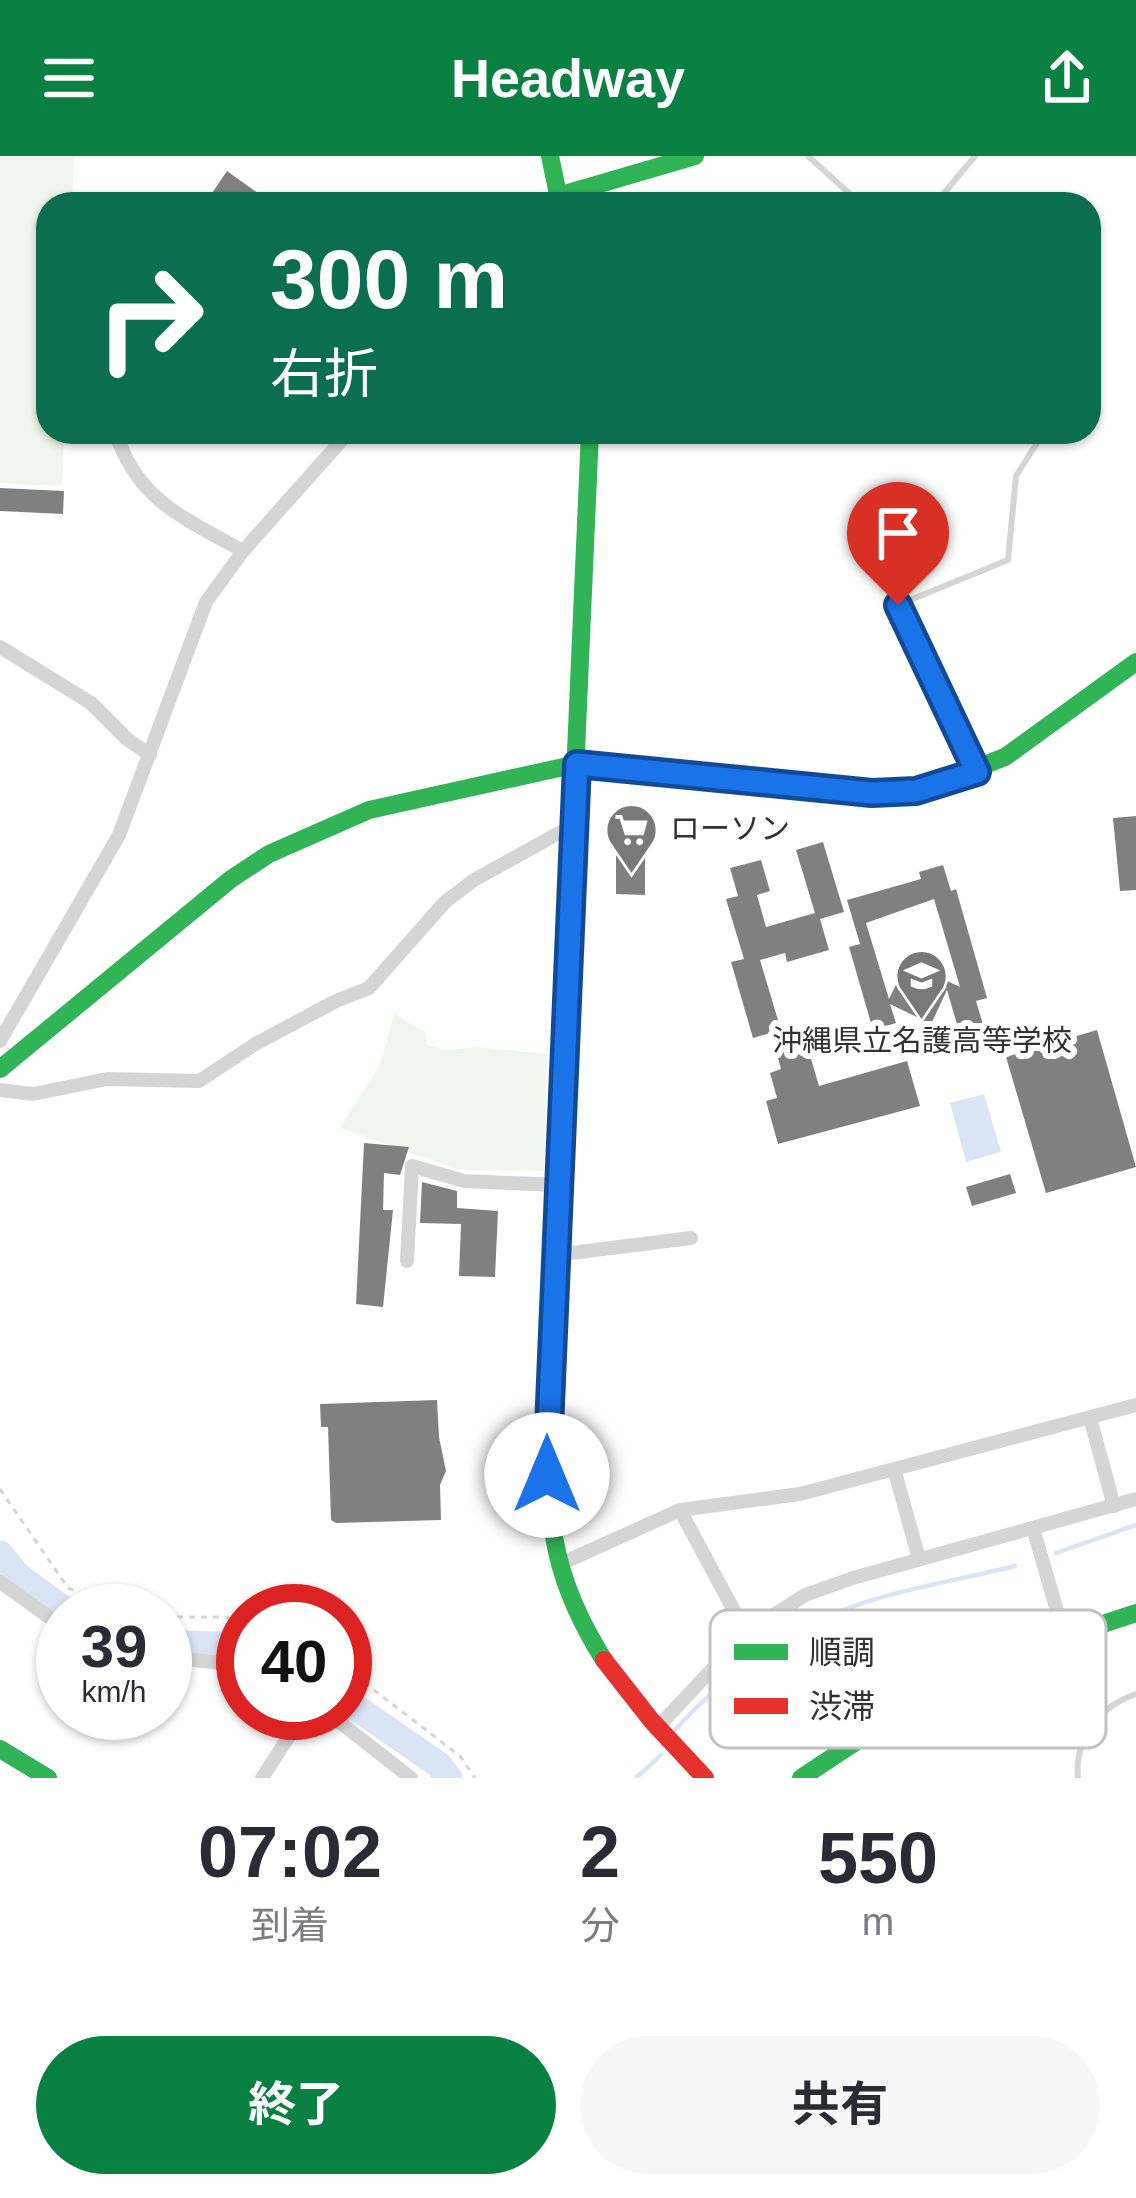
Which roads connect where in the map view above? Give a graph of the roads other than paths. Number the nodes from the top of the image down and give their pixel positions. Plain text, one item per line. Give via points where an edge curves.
1 (550, 156) edge
2 (695, 156) edge
3 (808, 156) edge
4 (976, 156) edge
5 (557, 192) edge
6 (584, 192) edge
7 (848, 192) edge
8 (945, 192) edge
9 (120, 444) edge
10 (338, 444) edge
11 (590, 444) edge
12 (1036, 444) edge
13 (243, 551) junction
14 (0, 647) edge
15 (1136, 662) edge
16 (150, 755) junction
17 (577, 764) junction
18 (977, 772) junction
19 (575, 824) junction
20 (0, 1041) edge
21 (0, 1069) edge
22 (0, 1090) edge
23 (558, 1185) junction
24 (691, 1238) dead end
25 (555, 1255) junction
26 (407, 1261) dead end
27 (1136, 1405) edge
28 (1090, 1418) junction
29 (895, 1472) junction
30 (1136, 1499) edge
31 (1114, 1506) junction
32 (680, 1510) junction
33 (1033, 1528) junction
34 (919, 1559) junction
35 (558, 1564) junction
36 (0, 1582) edge
37 (36, 1608) edge
38 (734, 1610) edge
39 (781, 1610) edge
40 (1057, 1610) edge
41 (1136, 1613) edge
42 (1106, 1622) edge
43 (710, 1671) edge
44 (1136, 1694) edge
45 (1106, 1706) edge
46 (656, 1729) junction
47 (287, 1740) edge
48 (362, 1740) edge
49 (846, 1748) edge
50 (1082, 1748) edge
51 (0, 1749) edge
52 (48, 1778) edge
53 (262, 1778) edge
54 (411, 1778) edge
55 (705, 1778) edge
56 (801, 1778) edge
57 (1078, 1778) edge

1 - 5 street
2 - 6 street
3 - 7 lane
4 - 8 lane
9 - 13 street via 145,490
10 - 13 street
11 - 17 street
12 - 18 lane via 1016,476 1008,560 898,605
13 - 16 street via 206,602
14 - 16 street via 91,703
15 - 18 street
16 - 20 street via 110,851
17 - 18 street via 872,793 916,791
17 - 19 street
17 - 21 street via 368,810 269,854
19 - 22 street via 445,902 369,988 199,1081 107,1079 33,1094
19 - 23 street
23 - 25 street
23 - 26 street via 464,1181 412,1166
24 - 25 street
25 - 35 street via 547,1437
27 - 28 street
28 - 29 street
28 - 31 street
29 - 32 street
29 - 34 street
30 - 31 street
31 - 33 street
32 - 35 street
32 - 38 street
33 - 34 street
33 - 40 street
34 - 39 street via 805,1594
35 - 46 street via 584,1630
36 - 37 street
41 - 42 street
43 - 46 street
44 - 45 lane
46 - 55 street
47 - 53 street
48 - 54 street
49 - 56 street
50 - 57 lane
51 - 52 street

